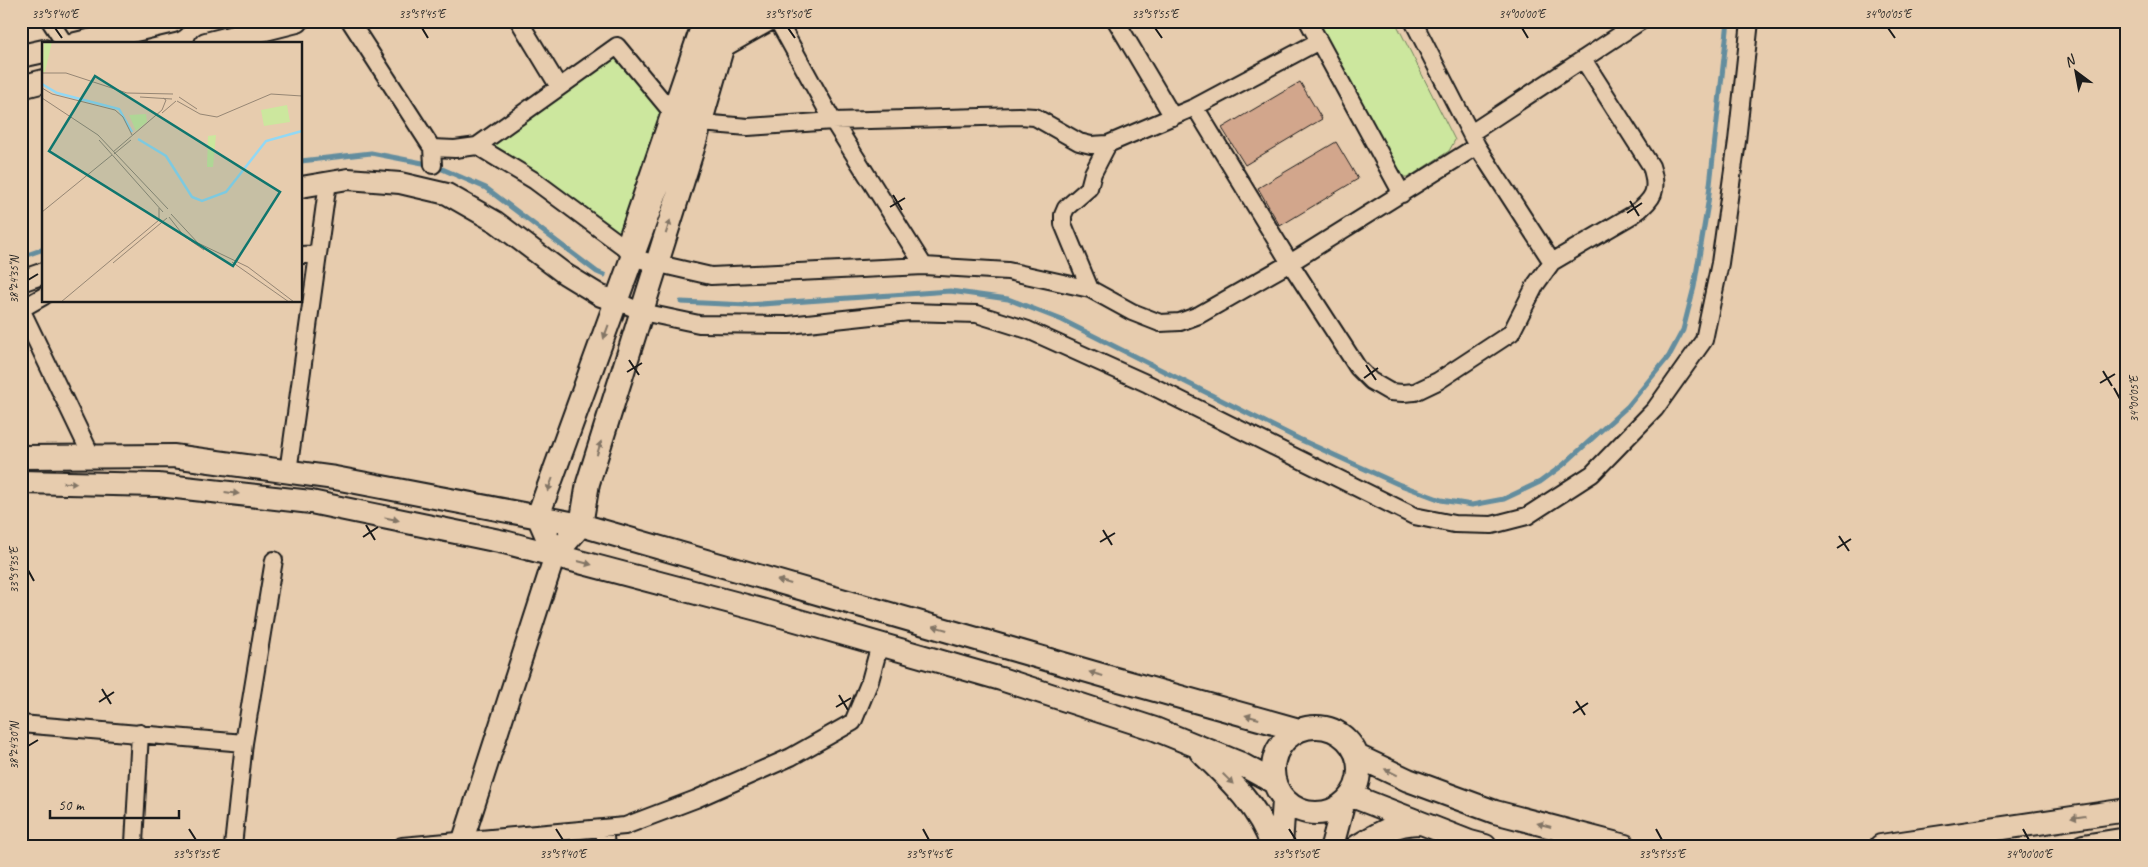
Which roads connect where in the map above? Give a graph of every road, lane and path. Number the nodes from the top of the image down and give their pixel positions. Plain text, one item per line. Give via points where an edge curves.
1 (50, 21) edge
2 (173, 21) edge
3 (298, 21) edge
4 (350, 21) edge
5 (519, 21) edge
6 (701, 21) edge
7 (712, 21) edge
8 (730, 21) edge
9 (772, 21) edge
10 (778, 21) edge
11 (1116, 21) edge
12 (1308, 21) edge
13 (1413, 21) edge
14 (1641, 21) edge
15 (1750, 21) edge
16 (1619, 27) edge
17 (1318, 41) junction
18 (64, 42) edge
19 (84, 42) edge
20 (214, 42) edge
21 (721, 50) junction
22 (42, 51) edge
23 (21, 56) edge
24 (1583, 59) junction
25 (42, 82) edge
26 (21, 87) edge
27 (559, 87) junction
28 (1196, 107) junction
29 (670, 110) junction
30 (1173, 117) junction
31 (832, 121) junction
32 (700, 123) junction
33 (1474, 139) junction
34 (1108, 144) junction
35 (477, 146) junction
36 (432, 148) junction
37 (433, 165) dead end
38 (328, 182) junction
39 (302, 187) edge
40 (1402, 194) junction
41 (628, 252) junction
42 (318, 254) junction
43 (302, 255) edge
44 (1290, 262) junction
45 (1552, 262) junction
46 (657, 264) junction
47 (924, 266) junction
48 (42, 274) edge
49 (21, 281) edge
50 (1090, 289) junction
51 (42, 297) edge
52 (617, 301) junction
53 (21, 309) edge
54 (642, 312) junction
55 (91, 455) junction
56 (21, 456) edge
57 (288, 472) junction
58 (21, 482) edge
59 (538, 516) junction
60 (581, 525) junction
61 (555, 555) junction
62 (274, 560) dead end
63 (880, 644) junction
64 (21, 724) edge
65 (1299, 730) junction
66 (140, 733) junction
67 (244, 743) junction
68 (1193, 744) junction
69 (1357, 756) junction
70 (1280, 792) junction
71 (1347, 801) junction
72 (2127, 810) edge
73 (1421, 823) junction
74 (604, 828) junction
75 (2127, 839) edge
76 (462, 842) edge
77 (138, 846) edge
78 (233, 846) edge
79 (402, 846) edge
80 (606, 846) edge
81 (1272, 846) edge
82 (1281, 846) edge
83 (1332, 846) edge
84 (1358, 846) edge
85 (1485, 846) edge
86 (1625, 846) edge
87 (1881, 846) edge
88 (2083, 846) edge

1 - 18 street
2 - 19 main road
3 - 20 main road
4 - 36 street
5 - 27 street
6 - 29 street
7 - 41 main road via 684,115
8 - 21 main road
9 - 21 street
10 - 31 street
11 - 30 street
12 - 17 street
13 - 33 street
14 - 16 street
15 - 54 street via 1720,263 1704,340 1655,409 1592,474 1527,516 1492,525 1454,524 1414,516 1148,384 1028,330 978,314 909,312 780,325 699,324
16 - 24 street
17 - 28 street
17 - 40 street
21 - 32 main road
22 - 23 main road
24 - 33 street
24 - 45 street via 1651,166 1656,180 1654,194 1647,205 1634,214
25 - 26 main road
27 - 29 street via 617,46
27 - 35 street
28 - 30 street
28 - 44 street
29 - 41 street
30 - 34 street
31 - 32 street via 748,127
31 - 34 street via 1019,116 1035,118 1079,142
31 - 47 street
46 -> 32 main road
33 - 40 street
33 - 45 street
34 - 50 street via 1089,188 1066,208 1063,215 1063,224
35 - 36 street
35 - 41 street via 535,181
36 - 37 street
38 - 39 street
38 - 42 street
38 - 52 street via 348,179 400,183 447,194 496,222 565,274
40 - 44 street
41 - 46 street
41 - 52 main road
42 - 43 street
42 - 57 street
44 - 45 street via 1358,368 1371,381 1390,392 1403,393 1415,392 1438,381 1511,333 1536,284
44 - 50 street via 1199,315 1180,322 1160,322 1132,312
46 - 47 street via 711,276
46 - 54 main road
47 - 50 street via 1008,271
48 - 49 street
51 - 53 street
52 - 54 street
52 -> 59 main road
53 - 55 street
60 -> 54 main road via 588,483
55 - 56 main road
55 - 57 main road via 173,456
57 - 59 main road
58 -> 61 main road via 158,484 311,502
59 - 60 main road
59 - 61 main road
60 - 61 main road
65 -> 60 main road
61 -> 63 main road
61 - 76 street
62 - 67 street
63 - 68 main road via 1001,679
63 - 74 street via 870,681 853,722 791,757 696,799 625,826
64 - 66 street
65 - 69 main road via 1313,727 1334,731 1351,743
65 - 70 main road via 1288,737 1277,752 1273,771
66 - 67 street
66 - 77 street via 134,843
67 - 78 street
68 - 70 main road via 1239,763
68 -> 81 main road via 1240,791 1268,834
69 - 71 main road via 1360,769 1358,784
86 -> 69 main road via 1495,812 1408,780
70 - 71 main road via 1294,808 1306,813 1331,811
70 - 82 main road
71 - 73 main road
71 - 83 main road
72 -> 87 main road
73 - 84 main road via 1389,828
73 - 85 main road
74 - 76 street
74 - 80 street
75 - 88 main road
76 - 79 street

